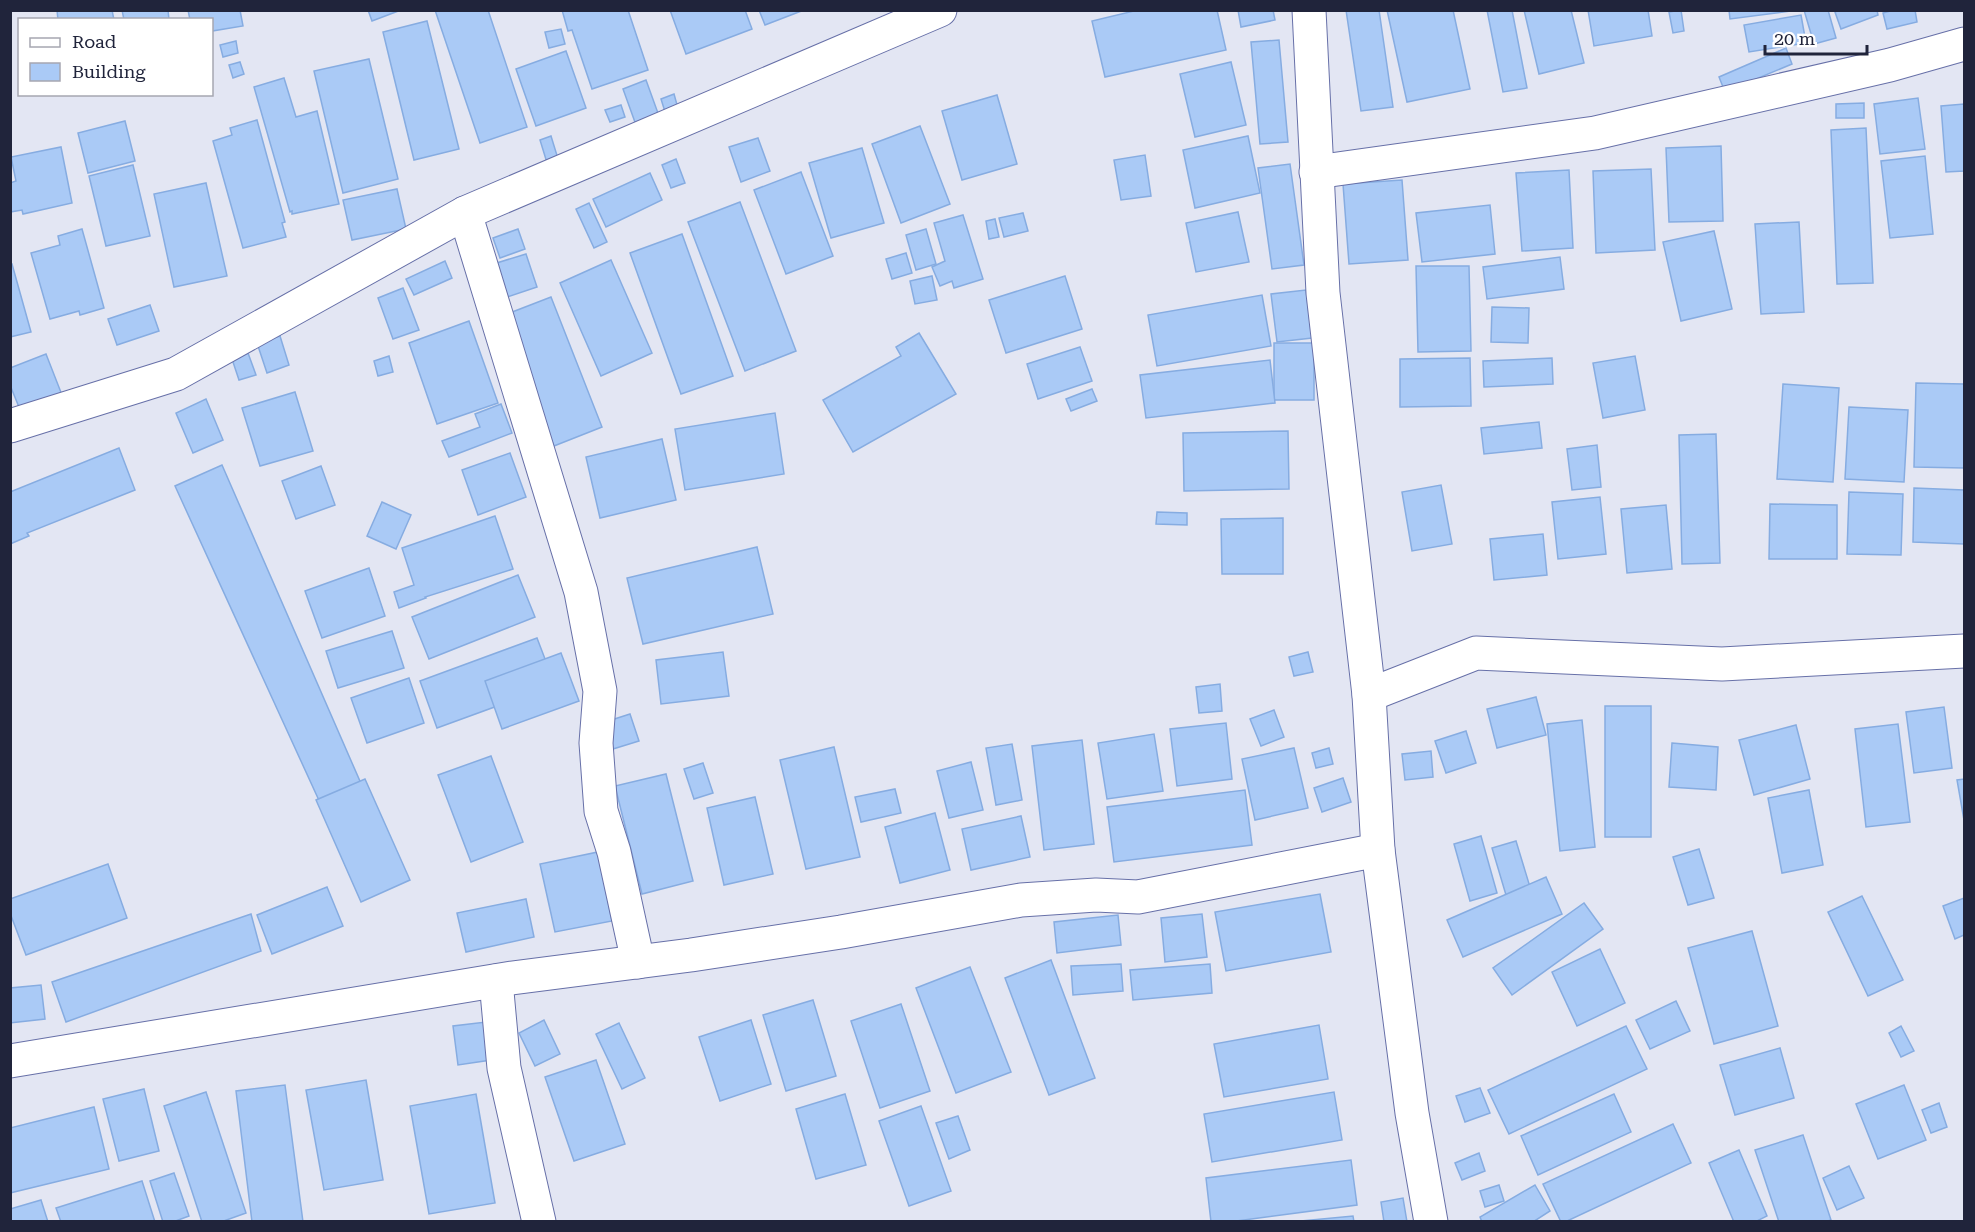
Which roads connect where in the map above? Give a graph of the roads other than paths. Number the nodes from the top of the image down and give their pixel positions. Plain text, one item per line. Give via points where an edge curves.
1 (940, 10) edge
2 (1309, 10) edge
3 (1965, 44) edge
4 (1316, 172) junction
5 (465, 213) junction
6 (10, 426) edge
7 (1965, 651) edge
8 (1369, 695) junction
9 (1378, 849) junction
10 (639, 962) junction
11 (496, 981) junction
12 (10, 1061) edge
13 (538, 1221) edge
14 (1431, 1221) edge

1 - 5 street
2 - 4 street
3 - 4 street via 1595,133
4 - 8 street via 1323,293
5 - 6 street via 176,374
5 - 10 street via 582,592 600,692 596,743 601,811
7 - 8 street via 1722,664 1476,653
8 - 9 street
9 - 10 street via 1138,897 1096,895 1021,900
9 - 14 street via 1412,1113
10 - 11 street
11 - 12 street
11 - 13 street via 504,1068

